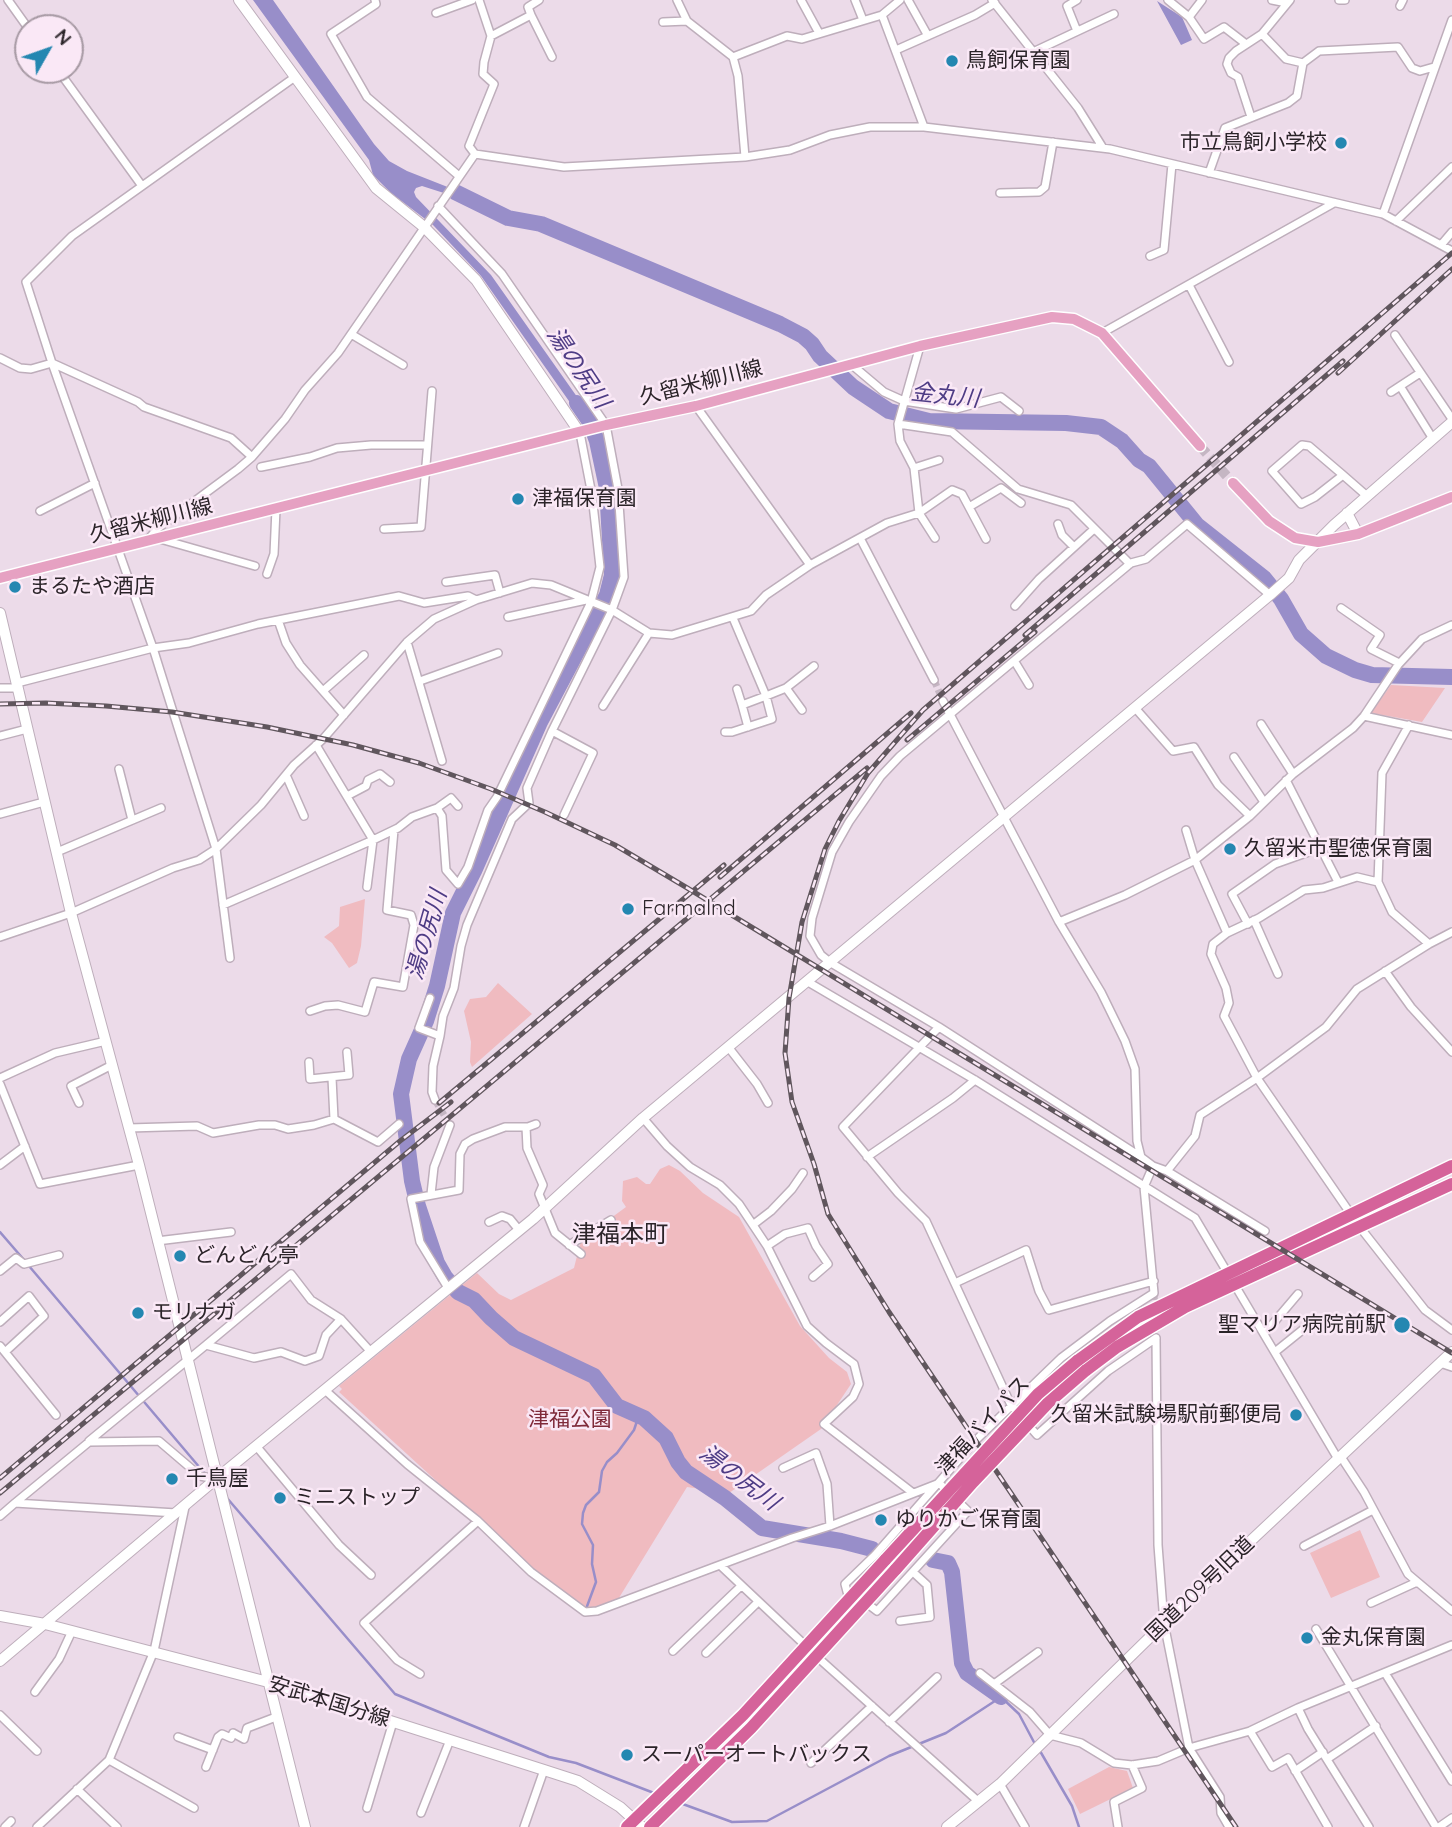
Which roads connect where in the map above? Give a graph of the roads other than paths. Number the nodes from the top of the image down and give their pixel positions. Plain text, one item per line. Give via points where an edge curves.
1 (239, 0) edge
2 (375, 0) edge
3 (472, 0) edge
4 (479, 0) edge
5 (539, 0) edge
6 (677, 0) edge
7 (801, 0) edge
8 (855, 0) edge
9 (900, 0) edge
10 (908, 0) edge
11 (1077, 0) edge
12 (1168, 0) edge
13 (1202, 0) edge
14 (1272, 0) edge
15 (1339, 0) edge
16 (1345, 0) edge
17 (994, 1) edge
18 (1288, 2) edge
19 (436, 13) dead end
20 (1114, 14) dead end
21 (531, 15) junction
22 (883, 15) junction
23 (1189, 17) junction
24 (863, 20) junction
25 (1452, 20) edge
26 (687, 21) junction
27 (663, 22) dead end
28 (1077, 31) junction
29 (819, 33) junction
30 (1262, 34) junction
31 (491, 36) junction
32 (928, 36) junction
33 (1246, 44) junction
34 (896, 50) junction
35 (1033, 52) junction
36 (552, 57) dead end
37 (733, 57) junction
38 (1303, 63) junction
39 (1434, 67) junction
40 (295, 76) junction
41 (68, 84) edge
42 (1251, 117) junction
43 (923, 127) junction
44 (1054, 142) junction
45 (1103, 148) junction
46 (475, 154) junction
47 (745, 157) junction
48 (1172, 164) junction
49 (1452, 167) edge
50 (1209, 173) junction
51 (459, 176) junction
52 (142, 186) junction
53 (1000, 193) dead end
54 (1334, 202) junction
55 (437, 209) junction
56 (1383, 214) junction
57 (1396, 221) junction
58 (426, 225) junction
59 (1452, 232) edge
60 (1441, 245) junction
61 (1452, 251) edge
62 (1150, 256) dead end
63 (1189, 285) junction
64 (1102, 333) junction
65 (351, 334) junction
66 (1395, 335) dead end
67 (920, 346) junction
68 (0, 358) edge
69 (1229, 362) dead end
70 (52, 363) junction
71 (853, 364) junction
72 (404, 365) dead end
73 (1420, 373) junction
74 (1399, 386) junction
75 (432, 391) dead end
76 (1391, 392) dead end
77 (904, 401) junction
78 (696, 406) junction
79 (1019, 411) dead end
80 (1452, 421) edge
81 (898, 424) junction
82 (606, 426) junction
83 (585, 432) junction
84 (1433, 439) junction
85 (426, 444) junction
86 (1200, 446) tunnel mouth
87 (252, 457) junction
88 (939, 460) dead end
89 (261, 467) dead end
90 (914, 468) junction
91 (427, 471) junction
92 (1343, 475) junction
93 (1233, 482) tunnel mouth
94 (95, 483) junction
95 (1367, 496) junction
96 (1452, 497) edge
97 (1021, 503) dead end
98 (969, 507) junction
99 (276, 509) junction
100 (40, 512) dead end
101 (919, 513) junction
102 (1347, 513) junction
103 (1058, 524) dead end
104 (384, 529) dead end
105 (1094, 529) junction
106 (1358, 534) junction
107 (860, 538) junction
108 (935, 538) dead end
109 (160, 539) junction
110 (986, 539) dead end
111 (1318, 542) junction
112 (145, 543) junction
113 (1074, 547) junction
114 (119, 548) junction
115 (1130, 564) junction
116 (810, 565) junction
117 (255, 566) dead end
118 (267, 574) dead end
119 (0, 578) edge
120 (446, 582) dead end
121 (500, 593) junction
122 (1270, 595) junction
123 (476, 600) junction
124 (588, 601) junction
125 (1015, 606) dead end
126 (1341, 608) dead end
127 (612, 610) junction
128 (0, 613) edge
129 (508, 617) dead end
130 (733, 618) junction
131 (278, 620) junction
132 (1452, 625) edge
133 (649, 633) junction
134 (407, 642) junction
135 (153, 648) junction
136 (498, 653) dead end
137 (364, 655) dead end
138 (1014, 662) junction
139 (1399, 663) junction
140 (814, 666) dead end
141 (934, 680) tunnel mouth
142 (420, 681) junction
143 (18, 685) junction
144 (1029, 685) dead end
145 (0, 688) edge
146 (786, 688) junction
147 (737, 689) dead end
148 (323, 691) junction
149 (766, 696) junction
150 (943, 701) tunnel mouth
151 (742, 705) junction
152 (603, 706) dead end
153 (1136, 709) junction
154 (802, 710) dead end
155 (344, 715) junction
156 (950, 716) junction
157 (1364, 716) junction
158 (1261, 724) dead end
159 (1409, 725) junction
160 (748, 727) junction
161 (27, 729) junction
162 (552, 732) junction
163 (724, 732) dead end
164 (1452, 734) edge
165 (0, 736) edge
166 (316, 745) junction
167 (1234, 757) dead end
168 (442, 761) dead end
169 (119, 769) dead end
170 (286, 775) junction
171 (1289, 777) junction
172 (390, 782) dead end
173 (347, 796) junction
174 (44, 802) junction
175 (1264, 802) junction
176 (458, 806) dead end
177 (161, 808) dead end
178 (437, 808) junction
179 (0, 814) edge
180 (564, 815) dead end
181 (304, 816) dead end
182 (1250, 816) junction
183 (1006, 817) junction
184 (132, 820) junction
185 (394, 830) junction
186 (1186, 830) dead end
187 (373, 840) junction
188 (1320, 848) junction
189 (216, 849) junction
190 (57, 852) junction
191 (1195, 860) junction
192 (1338, 882) junction
193 (1378, 882) junction
194 (367, 887) dead end
195 (223, 905) junction
196 (71, 913) junction
197 (1059, 922) junction
198 (1251, 922) junction
199 (1452, 932) edge
200 (1227, 933) junction
201 (0, 937) edge
202 (1429, 944) junction
203 (230, 958) dead end
204 (831, 963) junction
205 (1385, 971) junction
206 (1278, 974) dead end
207 (808, 982) junction
208 (430, 998) dead end
209 (310, 1011) dead end
210 (939, 1027) junction
211 (440, 1036) junction
212 (106, 1041) junction
213 (729, 1048) junction
214 (919, 1048) junction
215 (347, 1052) dead end
216 (1452, 1052) edge
217 (309, 1062) dead end
218 (112, 1065) junction
219 (0, 1078) edge
220 (331, 1078) junction
221 (1257, 1078) junction
222 (975, 1080) junction
223 (0, 1084) edge
224 (435, 1100) tunnel mouth
225 (79, 1102) dead end
226 (768, 1103) dead end
227 (643, 1118) junction
228 (334, 1119) junction
229 (399, 1124) dead end
230 (536, 1124) dead end
231 (450, 1125) dead end
232 (526, 1127) junction
233 (129, 1128) junction
234 (25, 1146) junction
235 (867, 1157) junction
236 (1141, 1157) junction
237 (0, 1165) edge
238 (139, 1165) junction
239 (1153, 1166) junction
240 (1452, 1166) edge
241 (1167, 1171) junction
242 (803, 1173) dead end
243 (1452, 1184) edge
244 (1144, 1187) junction
245 (431, 1194) junction
246 (545, 1208) junction
247 (1352, 1214) junction
248 (611, 1220) dead end
249 (489, 1222) dead end
250 (754, 1224) junction
251 (1359, 1226) junction
252 (519, 1230) junction
253 (1265, 1231) dead end
254 (231, 1232) dead end
255 (157, 1241) junction
256 (569, 1245) junction
257 (767, 1246) junction
258 (581, 1254) dead end
259 (59, 1255) dead end
260 (0, 1271) edge
261 (1227, 1273) junction
262 (813, 1277) dead end
263 (1154, 1281) junction
264 (955, 1283) junction
265 (1235, 1285) junction
266 (447, 1288) junction
267 (1298, 1294) dead end
268 (341, 1319) junction
269 (0, 1322) edge
270 (1311, 1323) dead end
271 (1452, 1330) edge
272 (1264, 1334) junction
273 (205, 1345) junction
274 (2, 1349) edge
275 (371, 1352) junction
276 (1275, 1352) junction
277 (1452, 1352) edge
278 (186, 1360) junction
279 (1440, 1363) junction
280 (1081, 1366) junction
281 (1452, 1367) edge
282 (326, 1391) junction
283 (1011, 1405) junction
284 (56, 1415) dead end
285 (89, 1441) junction
286 (257, 1447) junction
287 (1338, 1459) junction
288 (783, 1468) dead end
289 (216, 1479) junction
290 (937, 1484) junction
291 (913, 1493) junction
292 (15, 1503) junction
293 (181, 1510) junction
294 (1373, 1510) junction
295 (0, 1516) edge
296 (478, 1521) junction
297 (830, 1526) junction
298 (1304, 1546) dead end
299 (720, 1566) junction
300 (913, 1572) junction
301 (371, 1576) dead end
302 (1417, 1582) junction
303 (741, 1586) junction
304 (849, 1599) junction
305 (758, 1602) junction
306 (866, 1602) junction
307 (1371, 1603) dead end
308 (1452, 1611) edge
309 (0, 1616) edge
310 (900, 1621) dead end
311 (1164, 1623) junction
312 (45, 1624) junction
313 (1316, 1629) dead end
314 (72, 1631) junction
315 (1452, 1645) edge
316 (806, 1646) junction
317 (154, 1651) junction
318 (673, 1651) dead end
319 (1038, 1651) dead end
320 (706, 1653) dead end
321 (817, 1656) junction
322 (0, 1661) edge
323 (980, 1673) dead end
324 (1385, 1673) junction
325 (420, 1674) dead end
326 (937, 1677) dead end
327 (268, 1682) junction
328 (994, 1684) junction
329 (1352, 1686) junction
330 (36, 1692) dead end
331 (872, 1706) junction
332 (1298, 1707) junction
333 (0, 1715) edge
334 (276, 1717) junction
335 (393, 1722) junction
336 (889, 1722) junction
337 (1376, 1726) junction
338 (1250, 1731) junction
339 (1050, 1735) junction
340 (178, 1737) dead end
341 (450, 1740) junction
342 (1189, 1748) junction
343 (213, 1749) junction
344 (37, 1751) dead end
345 (1325, 1756) junction
346 (109, 1760) junction
347 (811, 1763) dead end
348 (1132, 1765) junction
349 (206, 1767) dead end
350 (544, 1770) junction
351 (1295, 1771) junction
352 (1452, 1781) edge
353 (1000, 1784) junction
354 (77, 1789) junction
355 (979, 1802) junction
356 (194, 1808) dead end
357 (367, 1808) dead end
358 (421, 1812) dead end
359 (1452, 1818) edge
360 (635, 1825) edge
361 (37, 1827) edge
362 (117, 1827) edge
363 (305, 1827) edge
364 (524, 1827) edge
365 (650, 1827) edge
366 (947, 1827) edge
367 (1025, 1827) edge
368 (1118, 1827) edge
369 (1229, 1827) edge
370 (1328, 1827) edge
371 (1369, 1827) edge
372 (1438, 1827) edge

1 - 40 street
2 - 51 street via 376,4 331,34 368,97
3 - 19 street
4 - 31 street
5 - 21 street via 528,7
6 - 26 street
7 - 29 street
8 - 24 street
9 - 22 street
10 - 32 street
11 - 28 street via 1067,6
12 - 23 street
13 - 23 street
14 - 18 street
15 - 16 street
17 - 32 street
17 - 35 street
18 - 30 street
20 - 28 street
21 - 31 street
21 - 36 street
22 - 24 street
22 - 34 street
23 - 33 street via 1204,38 1224,27
24 - 29 street
25 - 39 street
26 - 27 street
26 - 37 street
28 - 35 street
29 - 37 street via 802,39 787,36
30 - 33 street
30 - 38 street via 1286,59
31 - 46 street via 484,74 494,84 469,146
32 - 34 street
33 - 42 street via 1227,64 1238,78
34 - 43 street
35 - 45 street
37 - 47 street
38 - 39 street via 1329,49 1398,47 1412,68
38 - 42 street via 1297,96
39 - 56 street
40 - 52 street
40 - 58 street via 376,188
41 - 52 street
42 - 50 street via 1226,128
43 - 44 street
43 - 47 street via 870,127 790,150
44 - 45 street
44 - 53 street via 1045,187 1039,192
45 - 48 street
46 - 47 street via 565,167
46 - 51 street
48 - 50 street
48 - 62 street via 1164,250
49 - 57 street
50 - 54 street
51 - 55 street
52 - 70 street via 72,236 26,282
54 - 56 street
54 - 63 street
55 - 58 street
55 - 82 street via 502,274
56 - 57 street
57 - 60 street
58 - 65 street
58 - 83 street via 475,280
59 - 60 street
60 - 61 street
63 - 64 street
63 - 69 street
64 - 67 main road, 久留米柳川線 via 1074,319 1052,317
64 - 86 main road, 久留米柳川線
65 - 72 street
65 - 87 street
66 - 73 street
67 - 71 main road, 久留米柳川線
67 - 77 street
68 - 70 street via 20,368
70 - 87 street via 144,407 231,438
70 - 94 street
71 - 77 street via 884,392
71 - 78 main road, 久留米柳川線
73 - 74 street
73 - 80 street
74 - 76 street
74 - 84 street
75 - 85 street
77 - 79 street via 956,409 1001,397
77 - 81 street
78 - 82 main road, 久留米柳川線
78 - 116 street
80 - 84 street
81 - 90 street via 900,441
81 - 105 street via 952,432 1018,489 1070,505
82 - 83 main road, 久留米柳川線
82 - 127 street via 618,489 624,577
83 - 91 main road, 久留米柳川線
83 - 124 street via 600,567
84 - 95 street
85 - 89 street via 337,448
85 - 91 street
87 - 112 street
88 - 90 street
90 - 101 street
91 - 99 main road, 久留米柳川線
91 - 104 street via 421,527
92 - 92 street via 1301,504 1272,471 1302,445 1310,446
92 - 95 street
93 - 111 main road via 1269,521 1295,538
94 - 100 street
94 - 114 street
95 - 102 street
96 - 106 main road
97 - 98 street via 1001,488
98 - 101 street via 962,494 952,491
98 - 110 street
99 - 109 main road, 久留米柳川線
99 - 118 street via 274,554
101 - 107 street
101 - 108 street
102 - 106 street
102 - 111 street
103 - 113 street
105 - 113 street
105 - 115 street
106 - 111 main road
107 - 116 street
107 - 141 street
109 - 112 main road, 久留米柳川線
109 - 117 street
111 - 122 street
112 - 114 main road, 久留米柳川線
113 - 125 street
114 - 119 main road, 久留米柳川線
114 - 135 street
115 - 122 street via 1146,559 1186,524
115 - 138 street
116 - 130 street via 751,611
120 - 121 street via 495,575
121 - 123 street
121 - 124 street via 532,583 551,585
122 - 153 street
123 - 131 street via 468,596 424,603 399,596
123 - 134 street via 434,619
124 - 127 street
124 - 129 street
124 - 178 street via 488,810 458,884 446,870 443,816
126 - 139 street via 1380,635 1371,649
127 - 133 street
127 - 162 street
128 - 143 street
130 - 133 street via 672,635
130 - 149 street
131 - 135 street
131 - 148 street via 286,643
132 - 139 street via 1422,639
133 - 152 street
134 - 142 street
134 - 155 street
135 - 143 street
135 - 189 street
136 - 142 street
137 - 148 street
138 - 144 street
138 - 156 street
139 - 157 street
140 - 146 street
142 - 168 street
143 - 145 street
143 - 161 street
146 - 149 street
146 - 154 street
147 - 151 street
148 - 155 street
149 - 151 street
149 - 160 street via 772,719
150 - 156 street
151 - 160 street
153 - 182 street via 1172,751 1194,747 1218,785
153 - 183 street
155 - 166 street
156 - 183 street
156 - 204 street via 881,776 832,852 810,936
157 - 159 street
157 - 171 street
158 - 171 street
159 - 164 street
159 - 193 street via 1382,773
160 - 163 street
161 - 165 street
161 - 174 street
162 - 180 street via 593,753
162 - 211 street via 527,788 529,803 512,820 467,925
166 - 170 street
166 - 173 street
167 - 175 street
169 - 184 street
170 - 181 street
170 - 189 street
171 - 175 street
171 - 188 street
172 - 173 street via 380,774
173 - 187 street
174 - 179 street
174 - 190 street
175 - 182 street
176 - 178 street via 451,798
177 - 184 street
178 - 185 street
182 - 191 street
183 - 197 street
183 - 204 street
184 - 190 street
185 - 187 street
185 - 209 street via 387,910 411,915 414,925 403,986 374,982 365,1012 338,1005
186 - 191 street
187 - 194 street
187 - 195 street
188 - 192 street
188 - 198 street via 1275,864 1232,894
189 - 195 street
189 - 196 street via 200,860
190 - 196 street
191 - 197 street
191 - 200 street
192 - 193 street via 1357,877
192 - 198 street via 1304,890
193 - 202 street via 1392,912
195 - 203 street
196 - 201 street
196 - 212 street
197 - 236 street via 1101,992 1135,1069
198 - 200 street
198 - 206 street
199 - 202 street
200 - 221 street via 1213,944 1211,954 1226,988 1229,1003 1224,1016
202 - 205 street
204 - 207 street
204 - 210 street
205 - 216 street
205 - 221 street via 1357,989 1326,1027
207 - 213 street
207 - 214 street
208 - 211 street via 419,1028
210 - 214 street
210 - 236 street
211 - 224 street via 433,1066
212 - 218 street
212 - 219 street via 55,1053
213 - 226 street
213 - 227 street
214 - 222 street
214 - 235 street via 843,1127
215 - 220 street via 349,1075
217 - 220 street via 310,1079
218 - 225 street via 71,1086
218 - 233 street
220 - 228 street
221 - 241 street via 1200,1115 1195,1136
221 - 247 street
222 - 235 street
222 - 244 street
223 - 234 street
227 - 246 street
227 - 250 street via 690,1167 720,1185
228 - 229 street via 378,1143
228 - 233 street via 288,1129 259,1125 214,1133 197,1126
230 - 232 street
231 - 245 street via 434,1167
232 - 245 street via 505,1127 465,1144 460,1153 460,1190
232 - 246 street via 527,1148 543,1185 539,1194
233 - 238 street
234 - 237 street
234 - 238 street via 40,1184
235 - 264 street via 926,1221
236 - 239 street
238 - 255 street
239 - 241 street
239 - 244 street
240 - 247 highway, 津福バイパス
241 - 253 street
242 - 250 street
243 - 251 highway, 津福バイパス
244 - 261 street via 1195,1218
244 - 263 street
245 - 266 street via 411,1199 420,1242
246 - 252 street
246 - 256 street via 555,1233
247 - 251 street
247 - 261 highway, 津福バイパス
248 - 256 street
249 - 252 street via 502,1216
250 - 257 street
251 - 265 highway, 津福バイパス
251 - 271 street via 1425,1310
252 - 266 street
254 - 255 street
255 - 278 street
256 - 258 street
257 - 262 street via 785,1234 808,1228 828,1264
257 - 291 street via 807,1326 854,1364 859,1384 853,1397 824,1424
259 - 260 street via 24,1264 16,1258
261 - 265 street
261 - 280 highway, 津福バイパス via 1138,1318
263 - 264 street via 1049,1311 1026,1250
263 - 283 street via 1154,1293 1072,1349
264 - 283 street
265 - 272 street
265 - 280 highway, 津福バイパス via 1185,1307
266 - 275 street
267 - 272 street
268 - 273 street via 326,1335 319,1356 305,1361 281,1352 254,1358
268 - 273 street via 311,1300 291,1274
268 - 275 street
269 - 274 street via 29,1296 44,1317
270 - 276 street
272 - 276 street
273 - 278 street
274 - 284 street
275 - 282 street
276 - 287 street
277 - 279 street, 国道209号旧道
278 - 285 street
278 - 289 street
279 - 281 street
279 - 287 street, 国道209号旧道
280 - 304 highway, 津福バイパス, bridge via 1038,1394
280 - 306 highway, 津福バイパス, bridge
282 - 286 street
282 - 296 street
283 - 290 street
283 - 311 street via 1037,1435 1108,1371 1156,1338 1158,1545
285 - 289 street via 159,1441 200,1476
285 - 292 street
286 - 289 street
286 - 301 street
287 - 294 street via 1343,1460
287 - 311 street, 国道209号旧道
288 - 297 street via 817,1453 827,1483
289 - 293 street
289 - 327 street
290 - 291 street
290 - 300 street via 968,1511
290 - 304 street via 845,1584
291 - 297 street
292 - 293 street
292 - 295 street
293 - 312 street
293 - 317 street
294 - 298 street
294 - 302 street via 1408,1574
296 - 299 street via 531,1572 585,1612
296 - 325 street via 364,1623 397,1660
297 - 299 street
299 - 303 street
300 - 306 street via 877,1611
300 - 310 street via 927,1585 930,1617
302 - 307 street
302 - 308 street
303 - 305 street
303 - 318 street
304 - 316 highway, 津福バイパス
305 - 316 street
305 - 320 street
306 - 321 highway, 津福バイパス
309 - 312 street, 安武本国分線
311 - 339 street, 国道209号旧道
311 - 342 street
312 - 314 street, 安武本国分線
312 - 322 street
313 - 329 street
314 - 317 street, 安武本国分線
314 - 330 street via 59,1660
315 - 324 street
316 - 321 street
316 - 360 highway, 津福バイパス
317 - 327 street, 安武本国分線
317 - 346 street
319 - 328 street
321 - 331 street
321 - 365 highway, 津福バイパス
323 - 328 street
324 - 329 street
324 - 352 street
326 - 336 street
327 - 334 street
327 - 335 street, 安武本国分線
328 - 339 street via 1030,1712
329 - 332 street
329 - 337 street
331 - 336 street
331 - 347 street
332 - 338 street
332 - 345 street
333 - 344 street
334 - 343 street via 247,1728 244,1739 222,1734
334 - 363 street
335 - 341 street, 安武本国分線
335 - 357 street
336 - 355 street
337 - 345 street
337 - 372 street
338 - 342 street
338 - 351 street via 1272,1767 1287,1758
339 - 348 street via 1081,1743 1114,1763
339 - 353 street, 国道209号旧道
340 - 343 street
341 - 350 street, 安武本国分線
341 - 358 street
342 - 348 street via 1158,1761
342 - 369 street via 1220,1797 1221,1813
343 - 349 street
345 - 351 street
345 - 371 street
346 - 354 street
346 - 356 street
348 - 368 street via 1142,1788 1114,1802
350 - 360 street, 安武本国分線 via 578,1781 620,1807
350 - 364 street
351 - 370 street
353 - 355 street, 国道209号旧道
353 - 367 street
354 - 361 street
354 - 362 street
355 - 366 street, 国道209号旧道
359 - 372 street

